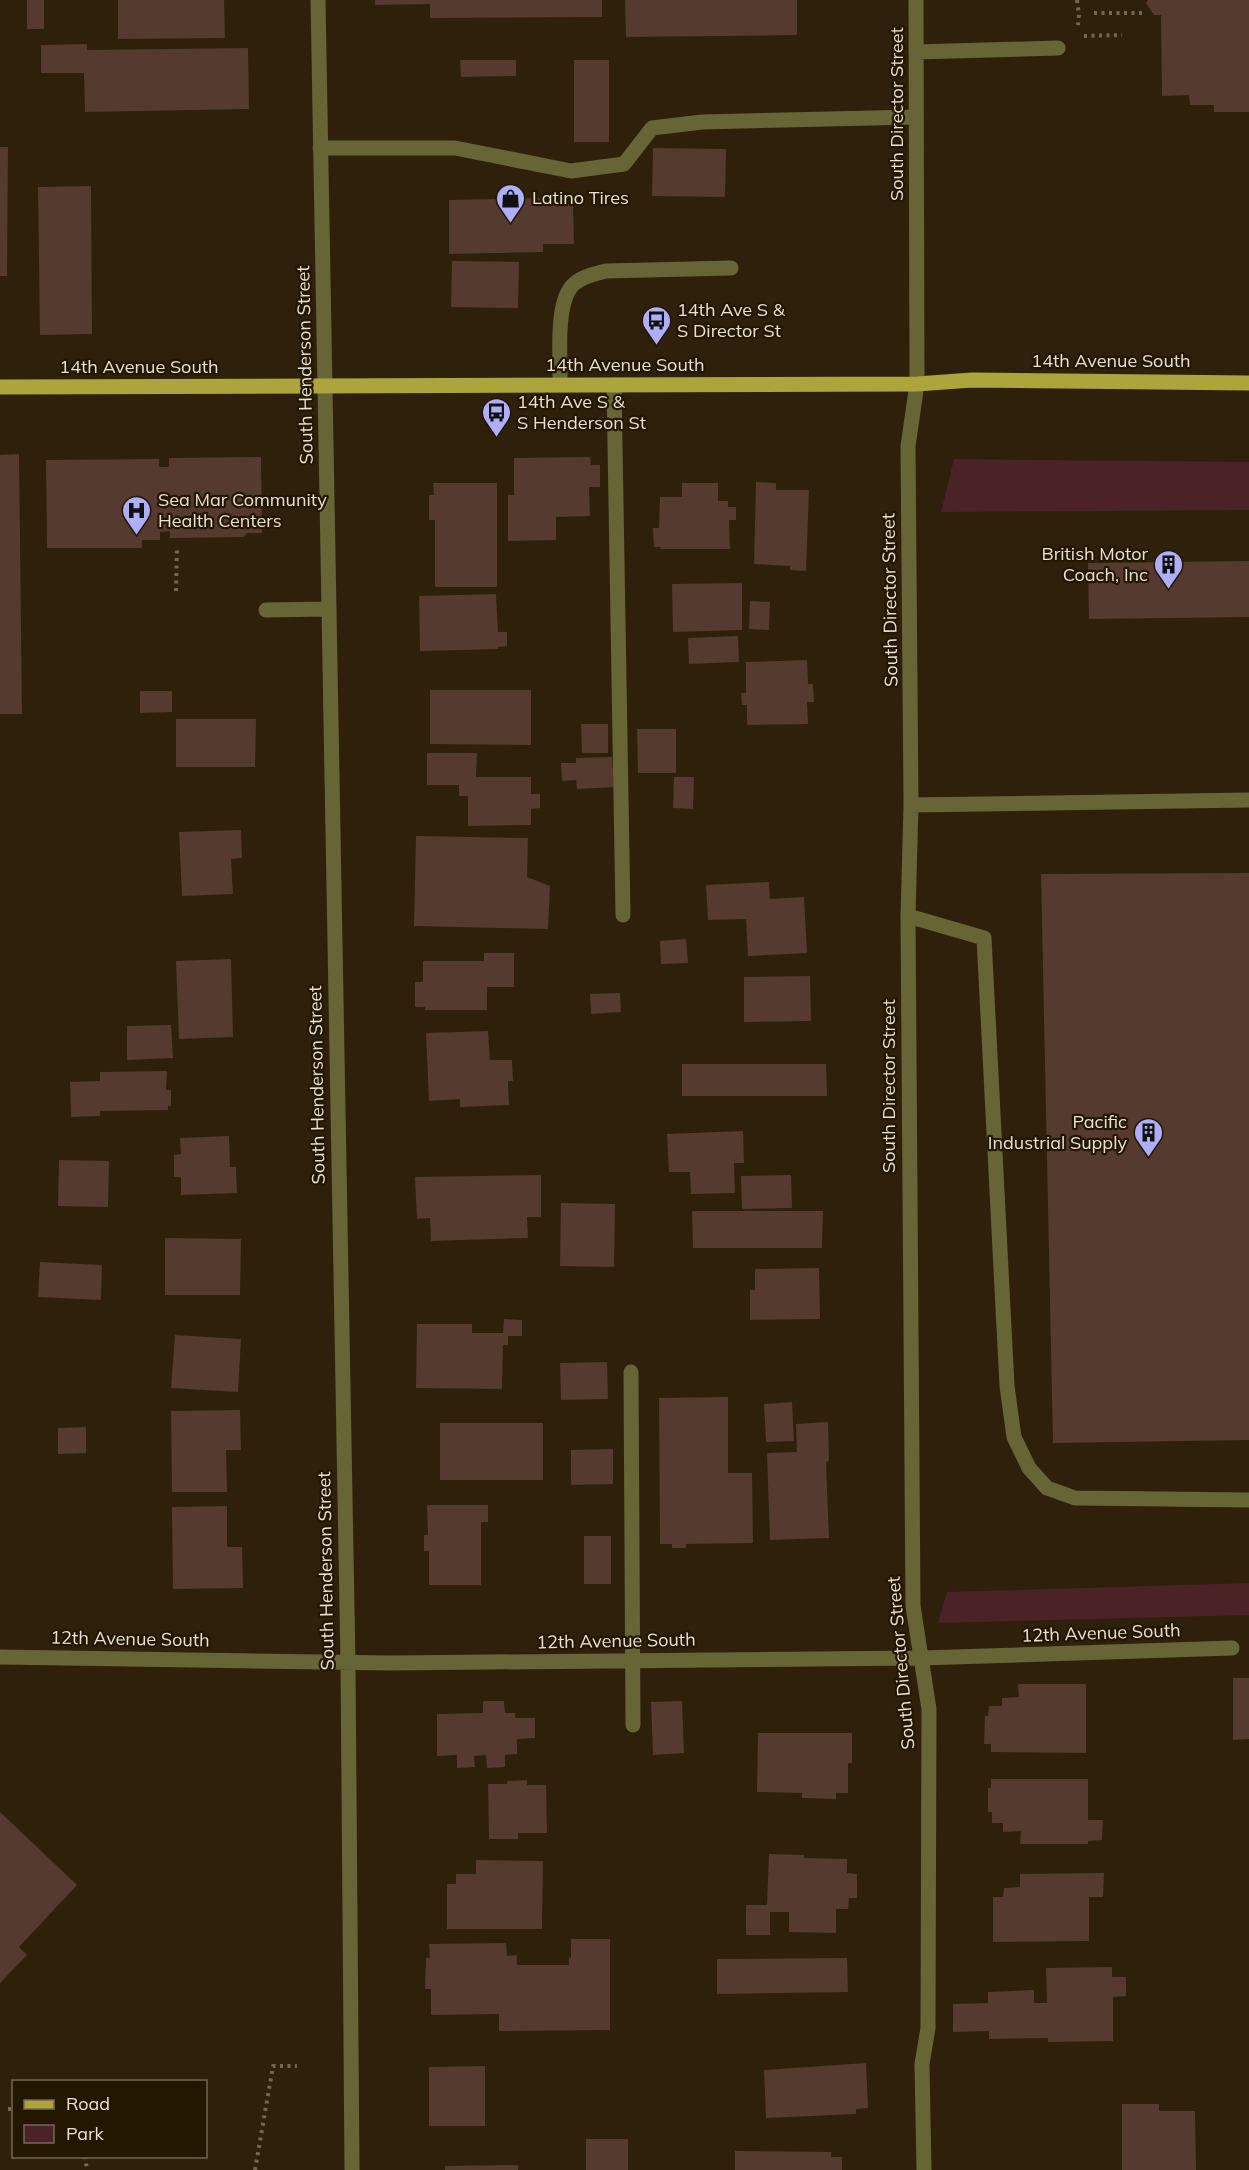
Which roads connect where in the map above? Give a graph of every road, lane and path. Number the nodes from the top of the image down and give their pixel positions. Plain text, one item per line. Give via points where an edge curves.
1 (318, 0) edge
2 (916, 0) edge
3 (1077, 0) edge
4 (1094, 13) dead end
5 (1144, 13) dead end
6 (1078, 27) dead end
7 (1122, 35) dead end
8 (1078, 36) dead end
9 (1058, 48) dead end
10 (916, 52) junction
11 (916, 117) junction
12 (320, 148) junction
13 (730, 268) dead end
14 (1249, 383) edge
15 (560, 384) junction
16 (917, 384) junction
17 (614, 385) junction
18 (325, 386) junction
19 (0, 387) edge
20 (177, 547) dead end
21 (176, 591) dead end
22 (328, 609) junction
23 (266, 610) dead end
24 (1249, 800) edge
25 (911, 805) junction
26 (623, 915) dead end
27 (908, 916) junction
28 (631, 1372) dead end
29 (1249, 1500) edge
30 (1232, 1648) dead end
31 (0, 1657) edge
32 (921, 1658) junction
33 (633, 1660) junction
34 (348, 1663) junction
35 (633, 1725) dead end
36 (297, 2066) dead end
37 (255, 2170) edge
38 (352, 2170) edge
39 (924, 2170) edge

1 - 12 street, South Henderson Street
2 - 10 street, South Director Street
3 - 6 path
4 - 5 path
7 - 8 path
9 - 10 street
10 - 11 street, South Director Street
11 - 12 street via 702,122 652,128 624,164 571,171 455,148
11 - 16 street, South Director Street
12 - 18 street, South Henderson Street
13 - 15 street via 606,271 573,285 564,297 561,315
14 - 16 main road, 14th Avenue South via 972,380
15 - 17 main road, 14th Avenue South
15 - 18 main road, 14th Avenue South
16 - 17 main road, 14th Avenue South
16 - 25 street, South Director Street via 908,446
17 - 26 street
18 - 19 main road, 14th Avenue South
18 - 22 street, South Henderson Street
20 - 21 path
22 - 23 street
22 - 34 street, South Henderson Street
24 - 25 street
25 - 27 street, South Director Street
27 - 29 street via 984,938 1007,1386 1014,1437 1029,1468 1047,1488 1075,1498
27 - 32 street, South Director Street via 913,1606
28 - 33 street
30 - 32 street, 12th Avenue South
31 - 34 street, 12th Avenue South
32 - 33 street, 12th Avenue South
32 - 39 street, South Director Street via 928,1709
33 - 34 street, 12th Avenue South
33 - 35 street
34 - 38 street, South Henderson Street
36 - 37 path via 273,2066

